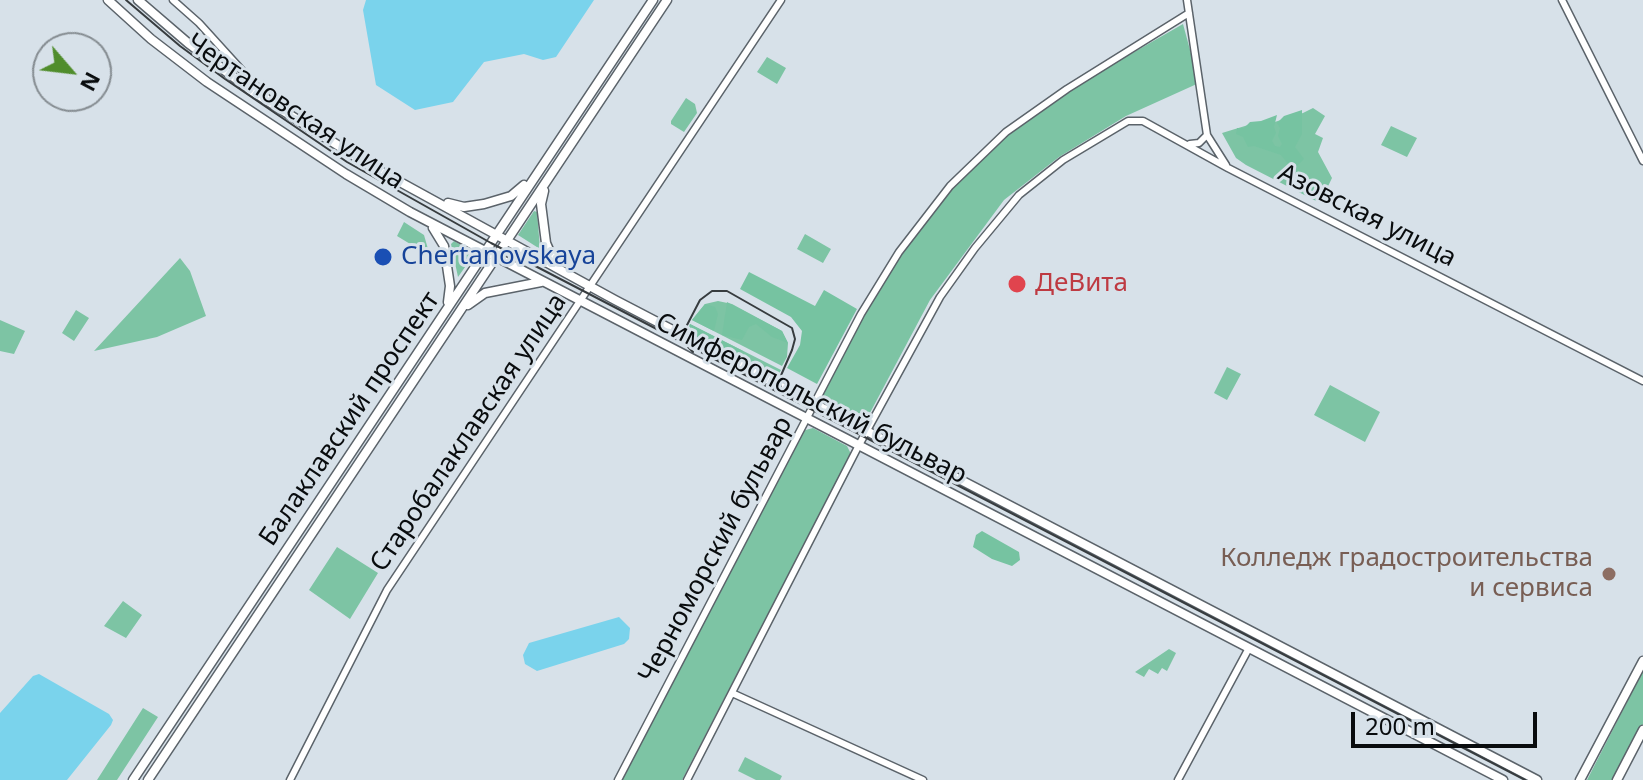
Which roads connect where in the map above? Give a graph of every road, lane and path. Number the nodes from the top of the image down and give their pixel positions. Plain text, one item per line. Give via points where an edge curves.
1 (108, 0) edge
2 (138, 0) edge
3 (173, 0) edge
4 (653, 0) edge
5 (667, 0) edge
6 (781, 0) edge
7 (1187, 0) edge
8 (1562, 0) edge
9 (1189, 13) junction
10 (587, 100) junction
11 (598, 104) junction
12 (273, 105) junction
13 (1207, 135) junction
14 (1186, 144) junction
15 (1643, 161) edge
16 (1228, 168) junction
17 (555, 169) junction
18 (539, 170) junction
19 (438, 201) junction
20 (427, 221) junction
21 (497, 234) junction
22 (507, 240) junction
23 (485, 253) junction
24 (495, 253) junction
25 (557, 267) junction
26 (543, 282) junction
27 (591, 286) junction
28 (457, 294) junction
29 (466, 301) junction
30 (581, 302) junction
31 (443, 314) junction
32 (454, 320) junction
33 (1643, 381) edge
34 (815, 404) junction
35 (807, 419) junction
36 (867, 431) junction
37 (859, 445) junction
38 (292, 541) junction
39 (302, 548) junction
40 (1186, 596) junction
41 (1177, 612) junction
42 (1249, 648) junction
43 (1643, 661) edge
44 (206, 670) junction
45 (215, 678) junction
46 (732, 693) junction
47 (1643, 730) edge
48 (133, 780) edge
49 (148, 780) edge
50 (290, 780) edge
51 (618, 780) edge
52 (687, 780) edge
53 (923, 780) edge
54 (1178, 780) edge
55 (1503, 780) edge
56 (1537, 780) edge
57 (1580, 780) edge
58 (1617, 780) edge

1 - 20 main road, Чертановская улица via 151,39 252,113
2 - 12 main road, Чертановская улица
3 - 12 street via 188,6
4 - 10 main road, Балаклавский проспект
5 - 11 main road, Балаклавский проспект
6 - 27 street, Старобалаклавская улица
7 - 9 street
8 - 15 street
9 - 13 street
9 - 34 street, Черноморский бульвар via 1006,132 950,186 899,252
10 - 11 street via 590,106
10 - 18 main road, Балаклавский проспект
11 - 17 main road, Балаклавский проспект
12 - 19 main road, Чертановская улица
13 - 14 street via 1199,143
13 - 16 street
14 - 16 street
14 - 36 street via 1143,121 1128,121 1063,160 1019,195 940,297
16 - 33 street, Азовская улица
17 - 22 main road, Балаклавский проспект
17 - 25 main road via 541,204 546,243
18 - 19 main road via 511,196 471,206
18 - 21 main road, Балаклавский проспект
19 - 21 main road, Симферопольский бульвар
20 - 23 main road, Симферопольский бульвар
20 - 31 main road via 444,246 450,297
21 - 22 main road, Симферопольский бульвар
21 - 23 main road, Балаклавский проспект
21 - 24 main road
22 - 24 main road, Балаклавский проспект
22 - 25 main road, Симферопольский бульвар
23 - 24 main road, Симферопольский бульвар
23 - 28 main road, Балаклавский проспект
24 - 26 main road, Симферопольский бульвар
24 - 29 main road, Балаклавский проспект
25 - 27 main road, Симферопольский бульвар
26 - 30 main road, Симферопольский бульвар
26 - 32 main road via 485,293
27 - 30 street, Старобалаклавская улица
27 - 34 main road, Симферопольский бульвар
28 - 29 street via 465,292
28 - 31 main road, Балаклавский проспект
29 - 32 main road, Балаклавский проспект
30 - 35 main road, Симферопольский бульвар
30 - 50 street, Старобалаклавская улица via 387,590
31 - 38 main road, Балаклавский проспект
32 - 39 main road, Балаклавский проспект
34 - 35 street, Черноморский бульвар
34 - 36 main road, Симферопольский бульвар
35 - 37 main road, Симферопольский бульвар
35 - 51 street, Черноморский бульвар
36 - 37 street
36 - 40 main road, Симферопольский бульвар
37 - 41 main road, Симферопольский бульвар
37 - 46 street
38 - 39 street via 292,549
38 - 44 main road, Балаклавский проспект
39 - 45 main road, Балаклавский проспект
40 - 41 main road
40 - 56 main road, Симферопольский бульвар
41 - 42 main road, Симферопольский бульвар
42 - 54 street
42 - 55 main road, Симферопольский бульвар
43 - 57 main road
44 - 45 street via 214,669
44 - 48 main road, Балаклавский проспект
45 - 49 main road, Балаклавский проспект
46 - 52 street
46 - 53 street
47 - 58 main road

